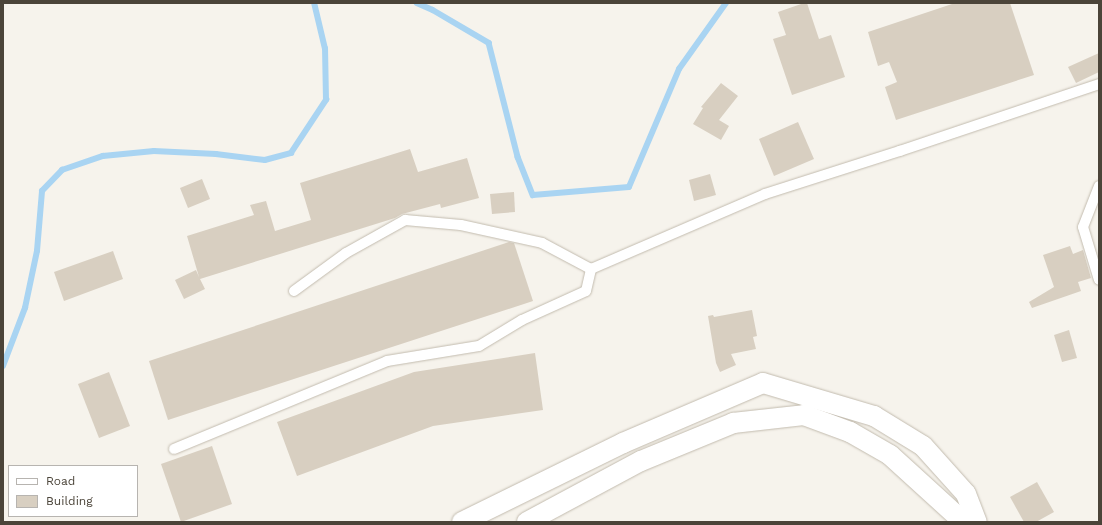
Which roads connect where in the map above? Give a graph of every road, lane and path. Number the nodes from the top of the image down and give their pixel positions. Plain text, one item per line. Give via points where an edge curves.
1 (1099, 84) edge
2 (1099, 186) edge
3 (1096, 210) edge
4 (591, 269) junction
5 (1099, 280) edge
6 (294, 291) dead end
7 (174, 449) dead end
8 (462, 522) edge
9 (527, 522) edge
10 (959, 522) edge
11 (977, 522) edge

1 - 4 lane via 765,194
2 - 3 lane
3 - 5 lane via 1083,227
4 - 6 lane via 542,243 461,225 405,220 346,253
4 - 7 lane via 586,291 522,320 479,346 387,361
8 - 11 street via 623,443 763,383 874,416 923,446 966,494
9 - 10 street via 641,461 733,423 804,415 850,432 890,455 957,516

